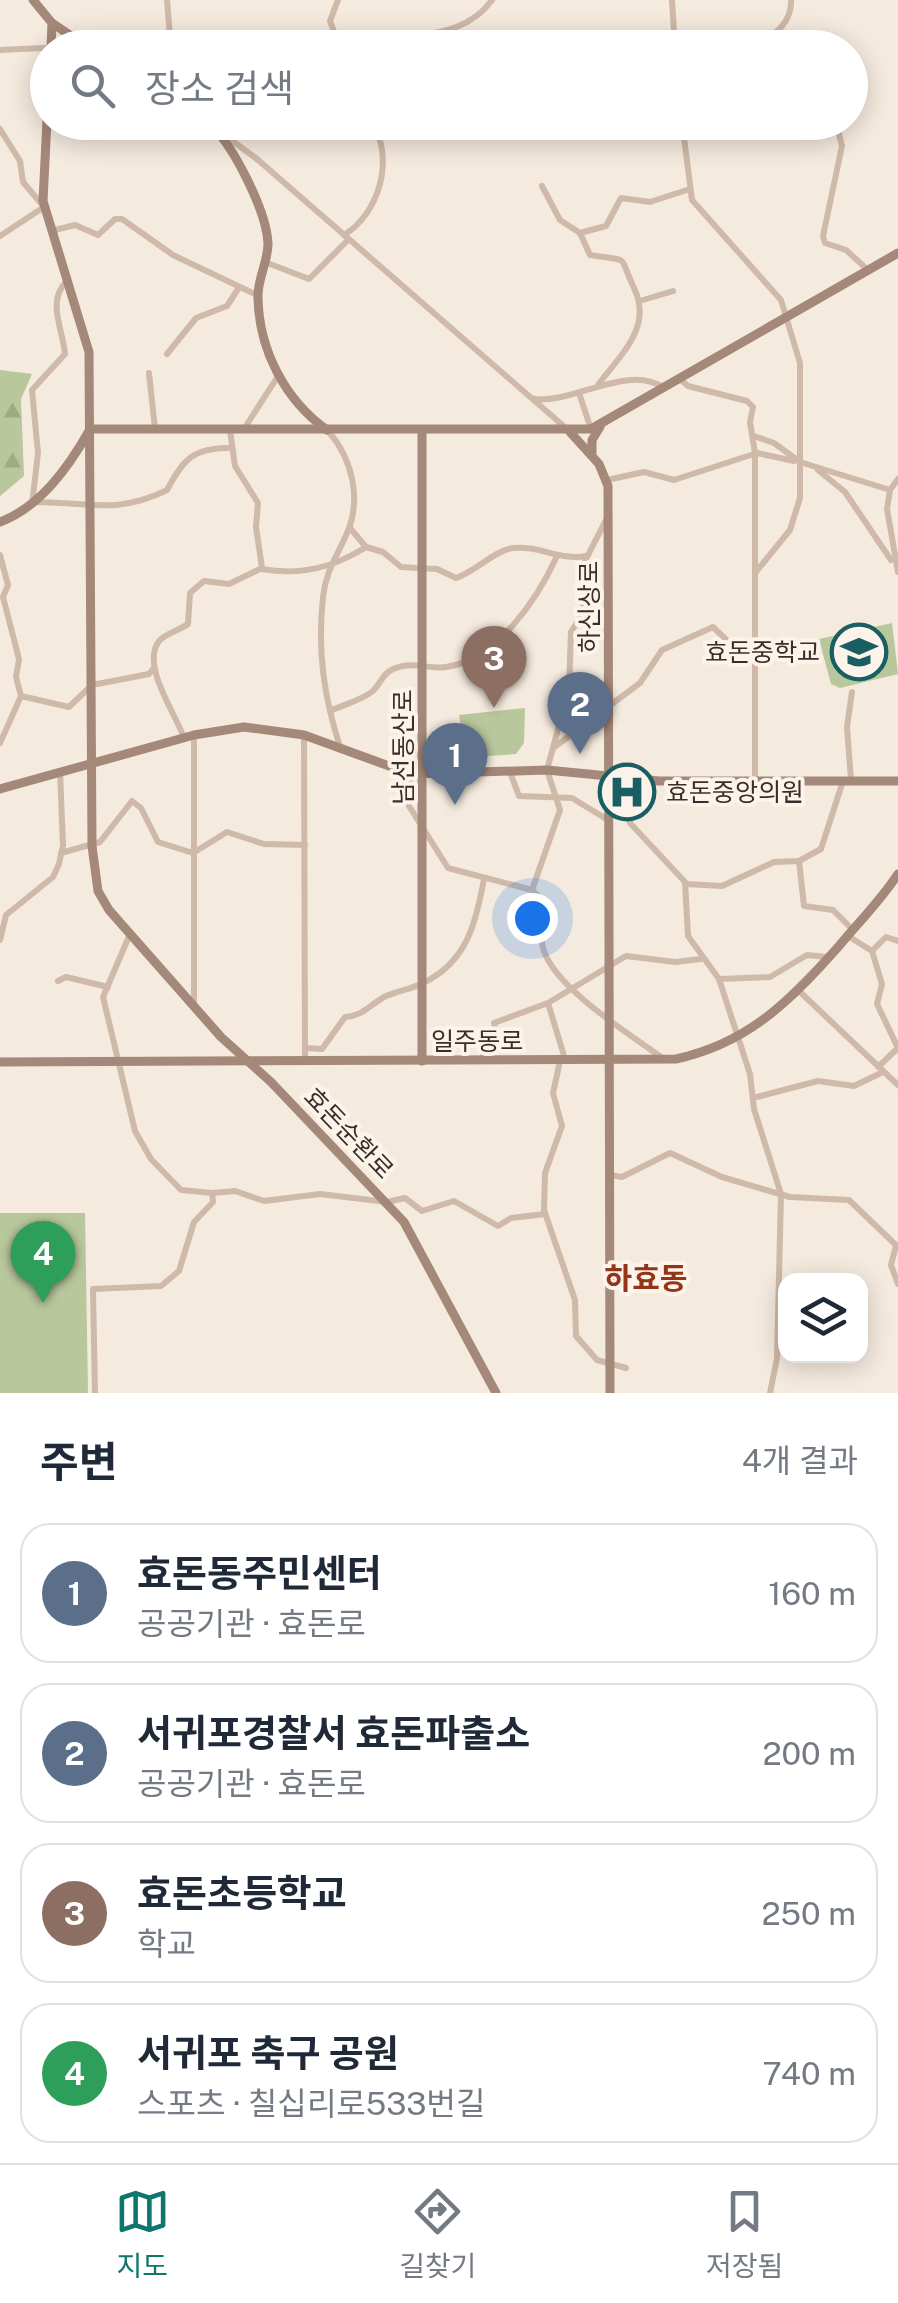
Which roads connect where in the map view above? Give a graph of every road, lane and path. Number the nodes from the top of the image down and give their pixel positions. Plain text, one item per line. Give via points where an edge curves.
1 (33, 0) edge
2 (167, 0) edge
3 (338, 0) edge
4 (492, 0) edge
5 (672, 0) edge
6 (791, 0) edge
7 (52, 23) junction
8 (52, 30) edge
9 (62, 30) edge
10 (170, 30) edge
11 (334, 30) edge
12 (448, 30) edge
13 (673, 30) edge
14 (779, 30) edge
15 (30, 48) edge
16 (0, 50) edge
17 (0, 130) edge
18 (47, 140) edge
19 (225, 140) edge
20 (229, 140) edge
21 (380, 140) edge
22 (684, 140) edge
23 (840, 140) edge
24 (542, 186) dead end
25 (690, 189) junction
26 (44, 207) junction
27 (51, 231) junction
28 (580, 233) junction
29 (0, 236) edge
30 (346, 238) junction
31 (898, 253) edge
32 (265, 262) junction
33 (868, 270) junction
34 (67, 280) junction
35 (238, 289) junction
36 (673, 291) dead end
37 (257, 296) junction
38 (643, 300) junction
39 (786, 317) junction
40 (167, 354) dead end
41 (149, 373) dead end
42 (278, 376) junction
43 (681, 380) junction
44 (598, 385) junction
45 (665, 389) junction
46 (579, 393) junction
47 (532, 399) junction
48 (596, 428) junction
49 (90, 429) junction
50 (155, 430) junction
51 (230, 430) junction
52 (244, 430) junction
53 (329, 432) junction
54 (422, 432) junction
55 (570, 432) junction
56 (754, 436) junction
57 (231, 448) junction
58 (592, 453) junction
59 (755, 453) junction
60 (800, 462) junction
61 (813, 466) junction
62 (607, 480) junction
63 (898, 480) edge
64 (890, 490) junction
65 (32, 503) junction
66 (91, 508) junction
67 (609, 518) junction
68 (0, 522) edge
69 (350, 528) junction
70 (366, 548) junction
71 (0, 555) edge
72 (557, 556) junction
73 (586, 556) junction
74 (328, 566) junction
75 (423, 567) junction
76 (262, 568) junction
77 (897, 571) edge
78 (755, 573) junction
79 (2, 598) edge
80 (754, 649) junction
81 (422, 664) junction
82 (154, 668) junction
83 (92, 685) junction
84 (852, 692) dead end
85 (21, 696) junction
86 (609, 706) junction
87 (330, 711) junction
88 (304, 735) junction
89 (189, 737) junction
90 (0, 743) edge
91 (552, 748) junction
92 (341, 750) junction
93 (91, 762) junction
94 (547, 770) junction
95 (60, 771) junction
96 (510, 772) junction
97 (417, 774) junction
98 (608, 776) junction
99 (636, 778) junction
100 (847, 780) junction
101 (898, 780) edge
102 (755, 781) junction
103 (0, 790) edge
104 (556, 796) junction
105 (609, 821) junction
106 (423, 830) junction
107 (304, 845) junction
108 (92, 846) junction
109 (61, 854) junction
110 (194, 854) junction
111 (799, 861) junction
112 (898, 877) edge
113 (484, 879) junction
114 (686, 884) junction
115 (532, 890) junction
116 (850, 933) junction
117 (130, 934) junction
118 (0, 940) edge
119 (898, 941) edge
120 (872, 950) junction
121 (829, 958) junction
122 (702, 959) junction
123 (609, 966) junction
124 (719, 979) junction
125 (58, 981) dead end
126 (422, 984) junction
127 (108, 987) junction
128 (570, 988) junction
129 (799, 992) junction
130 (548, 1003) junction
131 (194, 1006) junction
132 (608, 1015) junction
133 (221, 1037) junction
134 (738, 1038) junction
135 (306, 1048) junction
136 (898, 1048) edge
137 (608, 1060) junction
138 (666, 1060) junction
139 (894, 1060) edge
140 (305, 1061) junction
141 (422, 1061) junction
142 (482, 1061) junction
143 (563, 1061) junction
144 (0, 1062) edge
145 (217, 1062) junction
146 (246, 1062) junction
147 (122, 1063) junction
148 (881, 1070) junction
149 (898, 1086) edge
150 (753, 1098) junction
151 (610, 1174) junction
152 (212, 1193) junction
153 (781, 1194) junction
154 (387, 1202) junction
155 (545, 1214) junction
156 (897, 1246) edge
157 (898, 1284) edge
158 (610, 1366) junction
159 (626, 1368) dead end
160 (95, 1393) edge
161 (496, 1393) edge
162 (610, 1393) edge
163 (770, 1393) edge

1 - 7 street
2 - 10 street
3 - 11 street
4 - 12 street via 474,21
5 - 13 street
6 - 14 street
7 - 8 street
7 - 9 street
15 - 16 street
17 - 26 street via 20,161 23,182
18 - 26 street, 효돈순환로
19 - 32 street via 266,228
20 - 30 street, 하신상로
21 - 30 street via 381,186 366,220
22 - 25 street
23 - 33 street via 822,236
24 - 28 street via 560,220
25 - 28 street via 650,202 621,198 606,226
25 - 39 street via 698,210 781,300
26 - 27 street, 효돈순환로
26 - 29 street
27 - 34 street, 효돈순환로
27 - 35 street via 75,226 98,236 122,219
28 - 38 street via 590,255 629,266
30 - 32 street via 309,279
30 - 47 street, 하신상로
31 - 33 street
32 - 37 street
33 - 39 street
34 - 49 street, 효돈순환로 via 89,352
34 - 65 street via 56,312 64,354 32,390 38,454
35 - 37 street
35 - 40 street via 227,306 196,318
36 - 38 street
37 - 42 street
38 - 44 street via 640,324
39 - 43 street
39 - 60 street via 800,363
41 - 50 street
42 - 52 street
42 - 53 street via 305,414
43 - 45 street
43 - 56 street via 752,404
44 - 45 street via 652,380
44 - 46 street
45 - 48 street
46 - 47 street via 556,401
46 - 48 street
47 - 55 street, 하신상로
48 - 55 street
48 - 58 street
49 - 50 street
49 - 65 street via 66,468
49 - 66 street, 효돈순환로
50 - 51 street
51 - 52 street
51 - 57 street
52 - 53 street
53 - 54 street
53 - 69 street via 351,468
54 - 55 street
54 - 75 street, 남선동산로
55 - 58 street, 하신상로
56 - 59 street
56 - 60 street
57 - 66 street via 200,452 174,469 170,486 158,494
57 - 76 street via 258,502
58 - 62 street, 하신상로
59 - 60 street
59 - 62 street via 674,480 644,472
59 - 78 street
60 - 61 street
60 - 78 street via 800,498 790,530
61 - 64 street
61 - 77 street via 846,492
62 - 67 street, 하신상로
63 - 64 street
64 - 77 street
65 - 66 street
65 - 68 street
66 - 83 street, 효돈순환로
67 - 73 street
67 - 86 street, 하신상로
69 - 70 street
69 - 74 street
70 - 74 street
70 - 75 street via 401,567
71 - 79 street via 8,585
72 - 73 street
72 - 75 street via 515,548 456,578
72 - 81 street via 536,601 497,642 461,664
73 - 91 street via 583,613 571,632 569,688
74 - 76 street via 281,573
74 - 87 street via 320,656
75 - 81 street, 남선동산로
76 - 82 street via 229,584 204,581 190,593 188,624 162,637
78 - 80 street
79 - 85 street via 19,659
80 - 86 street via 735,648 714,627 662,650 640,683
80 - 102 street
81 - 87 street via 393,669 374,690
81 - 97 street, 남선동산로
82 - 83 street
82 - 89 street via 160,692
83 - 85 street via 69,707
83 - 93 street, 효돈순환로
84 - 100 street
85 - 90 street
86 - 91 street
86 - 98 street, 하신상로
87 - 92 street
88 - 89 street via 244,726
88 - 92 street
88 - 107 street
89 - 93 street
89 - 110 street
91 - 94 street
92 - 97 street
93 - 95 street
93 - 108 street, 효돈순환로
94 - 96 street
94 - 98 street
94 - 104 street
95 - 103 street
95 - 109 street
96 - 97 street
96 - 104 street via 518,796
97 - 106 street, 남선동산로
98 - 99 street
98 - 105 street, 하신상로
99 - 102 street
99 - 114 street via 630,822
100 - 101 street
100 - 102 street
100 - 111 street via 821,849
104 - 105 street via 572,798
104 - 115 street via 560,810
105 - 123 street, 하신상로
106 - 113 street via 448,868
106 - 126 street, 남선동산로
107 - 110 street via 264,844 227,832
107 - 135 street
108 - 109 street
108 - 110 street via 132,801 158,842
108 - 117 street, 효돈순환로 via 98,891
109 - 118 street via 53,877 6,916
110 - 131 street
111 - 114 street via 774,862 722,886
111 - 116 street via 804,906 832,910
112 - 116 street, 일주동로
113 - 115 street
113 - 126 street via 474,931 450,966
114 - 122 street via 688,936
115 - 128 street via 546,904 542,947
116 - 120 street
116 - 121 street, 일주동로
117 - 127 street
117 - 131 street, 효돈순환로
119 - 120 street via 886,937
120 - 136 street via 882,984 877,1004
121 - 124 street via 807,955 770,976
121 - 129 street, 일주동로
122 - 123 street via 626,956
122 - 124 street
123 - 128 street
123 - 132 street, 하신상로
124 - 134 street
125 - 127 street
126 - 135 street via 384,997 363,1015 345,1016 322,1049
126 - 141 street, 남선동산로
127 - 147 street via 104,997
128 - 130 street
128 - 132 street
129 - 134 street, 일주동로
129 - 148 street
130 - 142 street via 494,1023 496,1037 486,1043
130 - 143 street
131 - 133 street, 효돈순환로
132 - 137 street, 하신상로
132 - 138 street
133 - 145 street
133 - 146 street, 효돈순환로
134 - 138 street, 일주동로
134 - 150 street
135 - 140 street
136 - 139 street
137 - 138 street, 일주동로
137 - 143 street, 일주동로
137 - 151 street, 하신상로
139 - 148 street
140 - 141 street, 일주동로
140 - 146 street, 일주동로
141 - 142 street, 일주동로
142 - 143 street, 일주동로
143 - 155 street via 553,1093 562,1126 545,1173
144 - 147 street, 일주동로
145 - 146 street, 일주동로
145 - 147 street, 일주동로
146 - 154 street, 효돈순환로
147 - 152 street via 135,1131 151,1159 180,1190
148 - 149 street
148 - 150 street via 854,1086 818,1081
150 - 153 street
151 - 153 street via 622,1178 670,1153
151 - 158 street, 하신상로
152 - 154 street via 264,1201 320,1194
152 - 160 street via 213,1202 194,1222 179,1271 161,1286 93,1289
153 - 156 street via 849,1200
153 - 163 street
154 - 155 street via 405,1198 422,1211 454,1201 492,1226
154 - 161 street, 효돈순환로
155 - 158 street via 575,1300 576,1336
156 - 157 street via 891,1266
158 - 159 street
158 - 162 street, 하신상로

